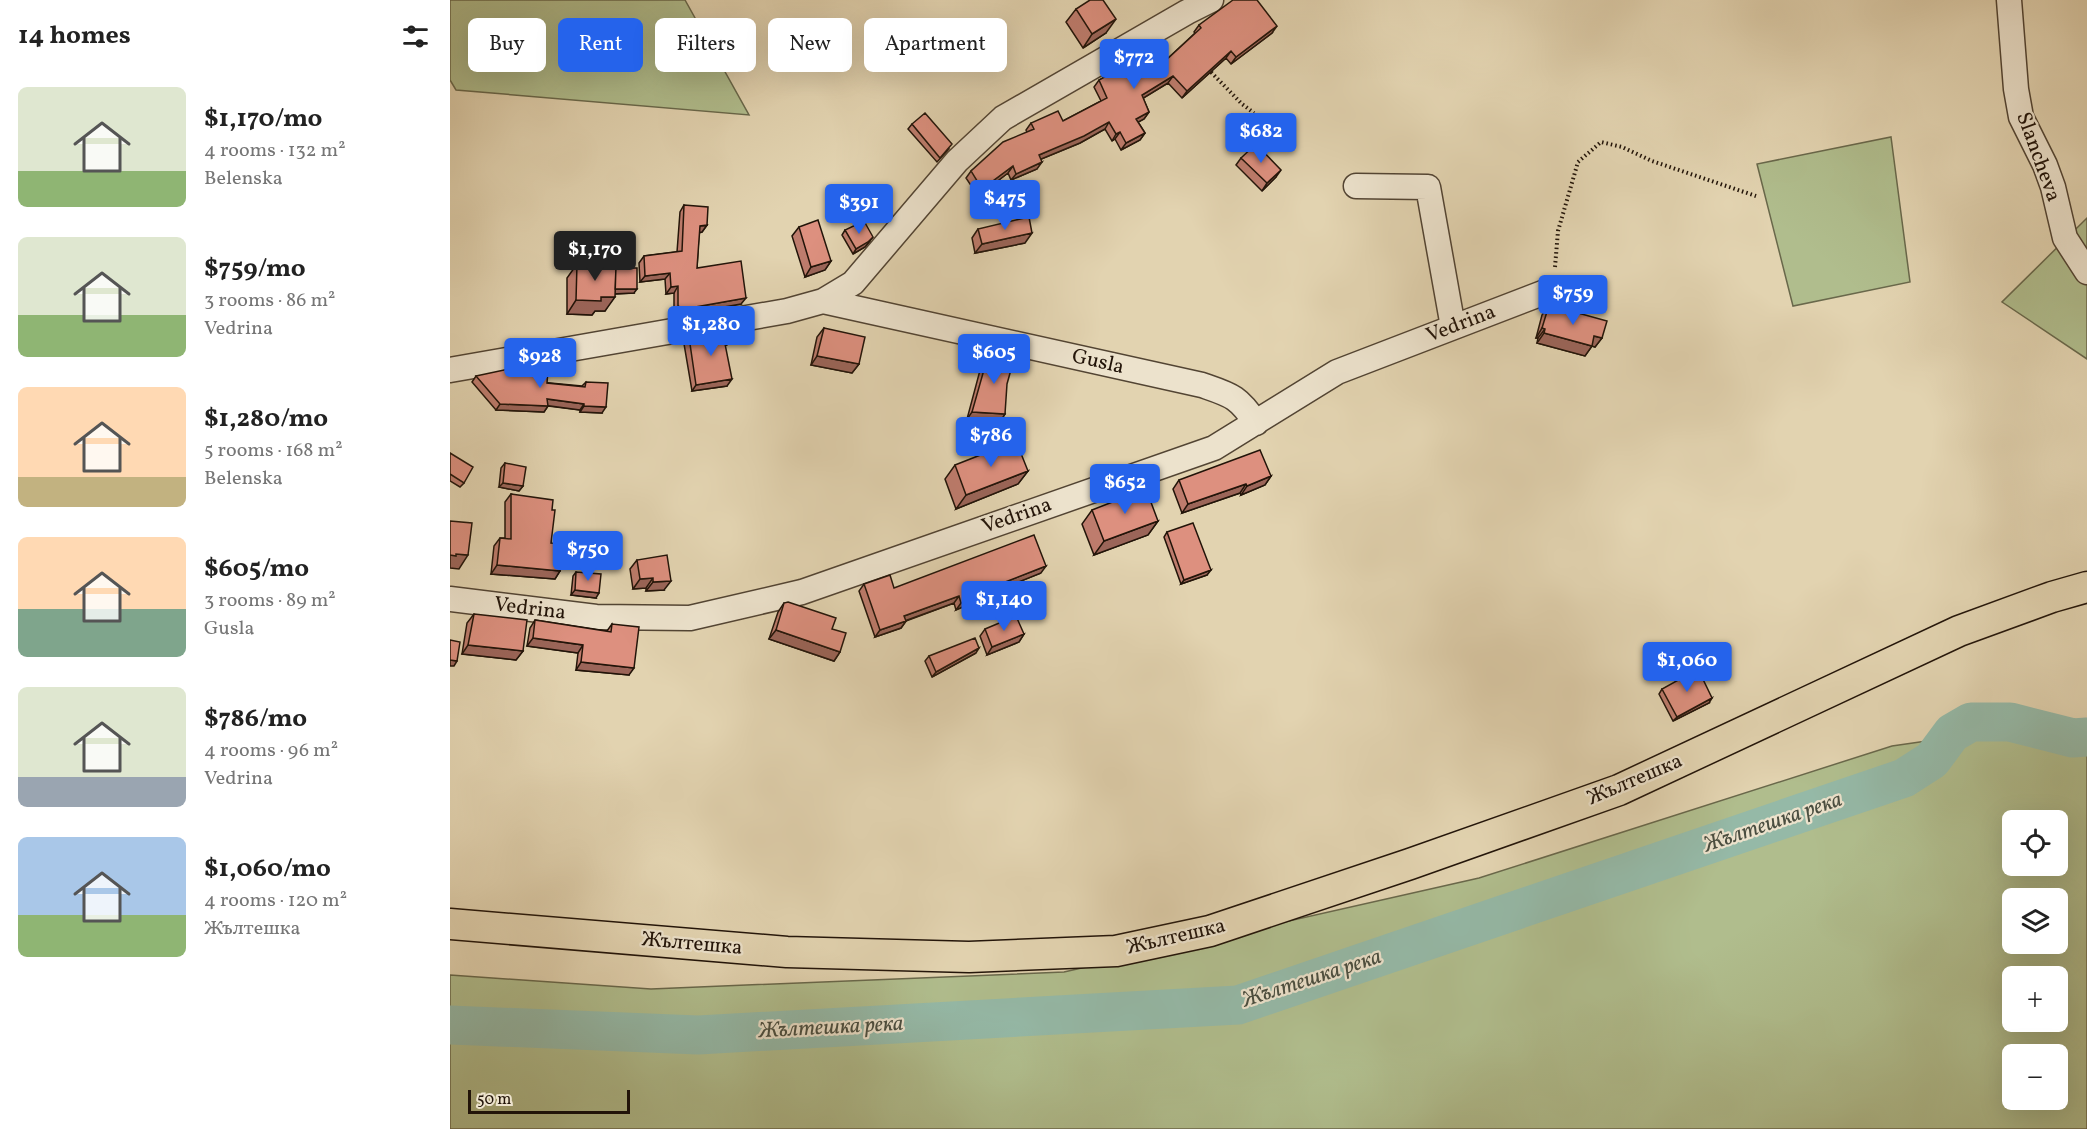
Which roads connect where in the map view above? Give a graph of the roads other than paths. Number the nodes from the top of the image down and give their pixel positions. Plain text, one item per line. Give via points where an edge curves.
1 (1211, 0) edge
2 (2009, 0) edge
3 (1356, 186) dead end
4 (2087, 272) edge
5 (1553, 289) road end
6 (823, 301) junction
7 (1453, 327) junction
8 (450, 370) edge
9 (1256, 423) junction
10 (2087, 587) edge
11 (450, 599) edge
12 (450, 924) edge

1 - 6 street via 1003,118 957,161 853,283
2 - 4 street, Slancheva via 2021,117 2053,187 2065,238
3 - 7 street via 1428,187
5 - 7 street, Vedrina
6 - 8 street via 787,311
6 - 9 street, Gusla via 1202,385 1232,395
7 - 9 street, Vedrina via 1337,372
9 - 11 street, Vedrina via 1214,447 802,592 690,618 596,617
10 - 12 main road, Жълтешка via 1959,631 1608,794 1210,931 1116,951 969,957 787,952

